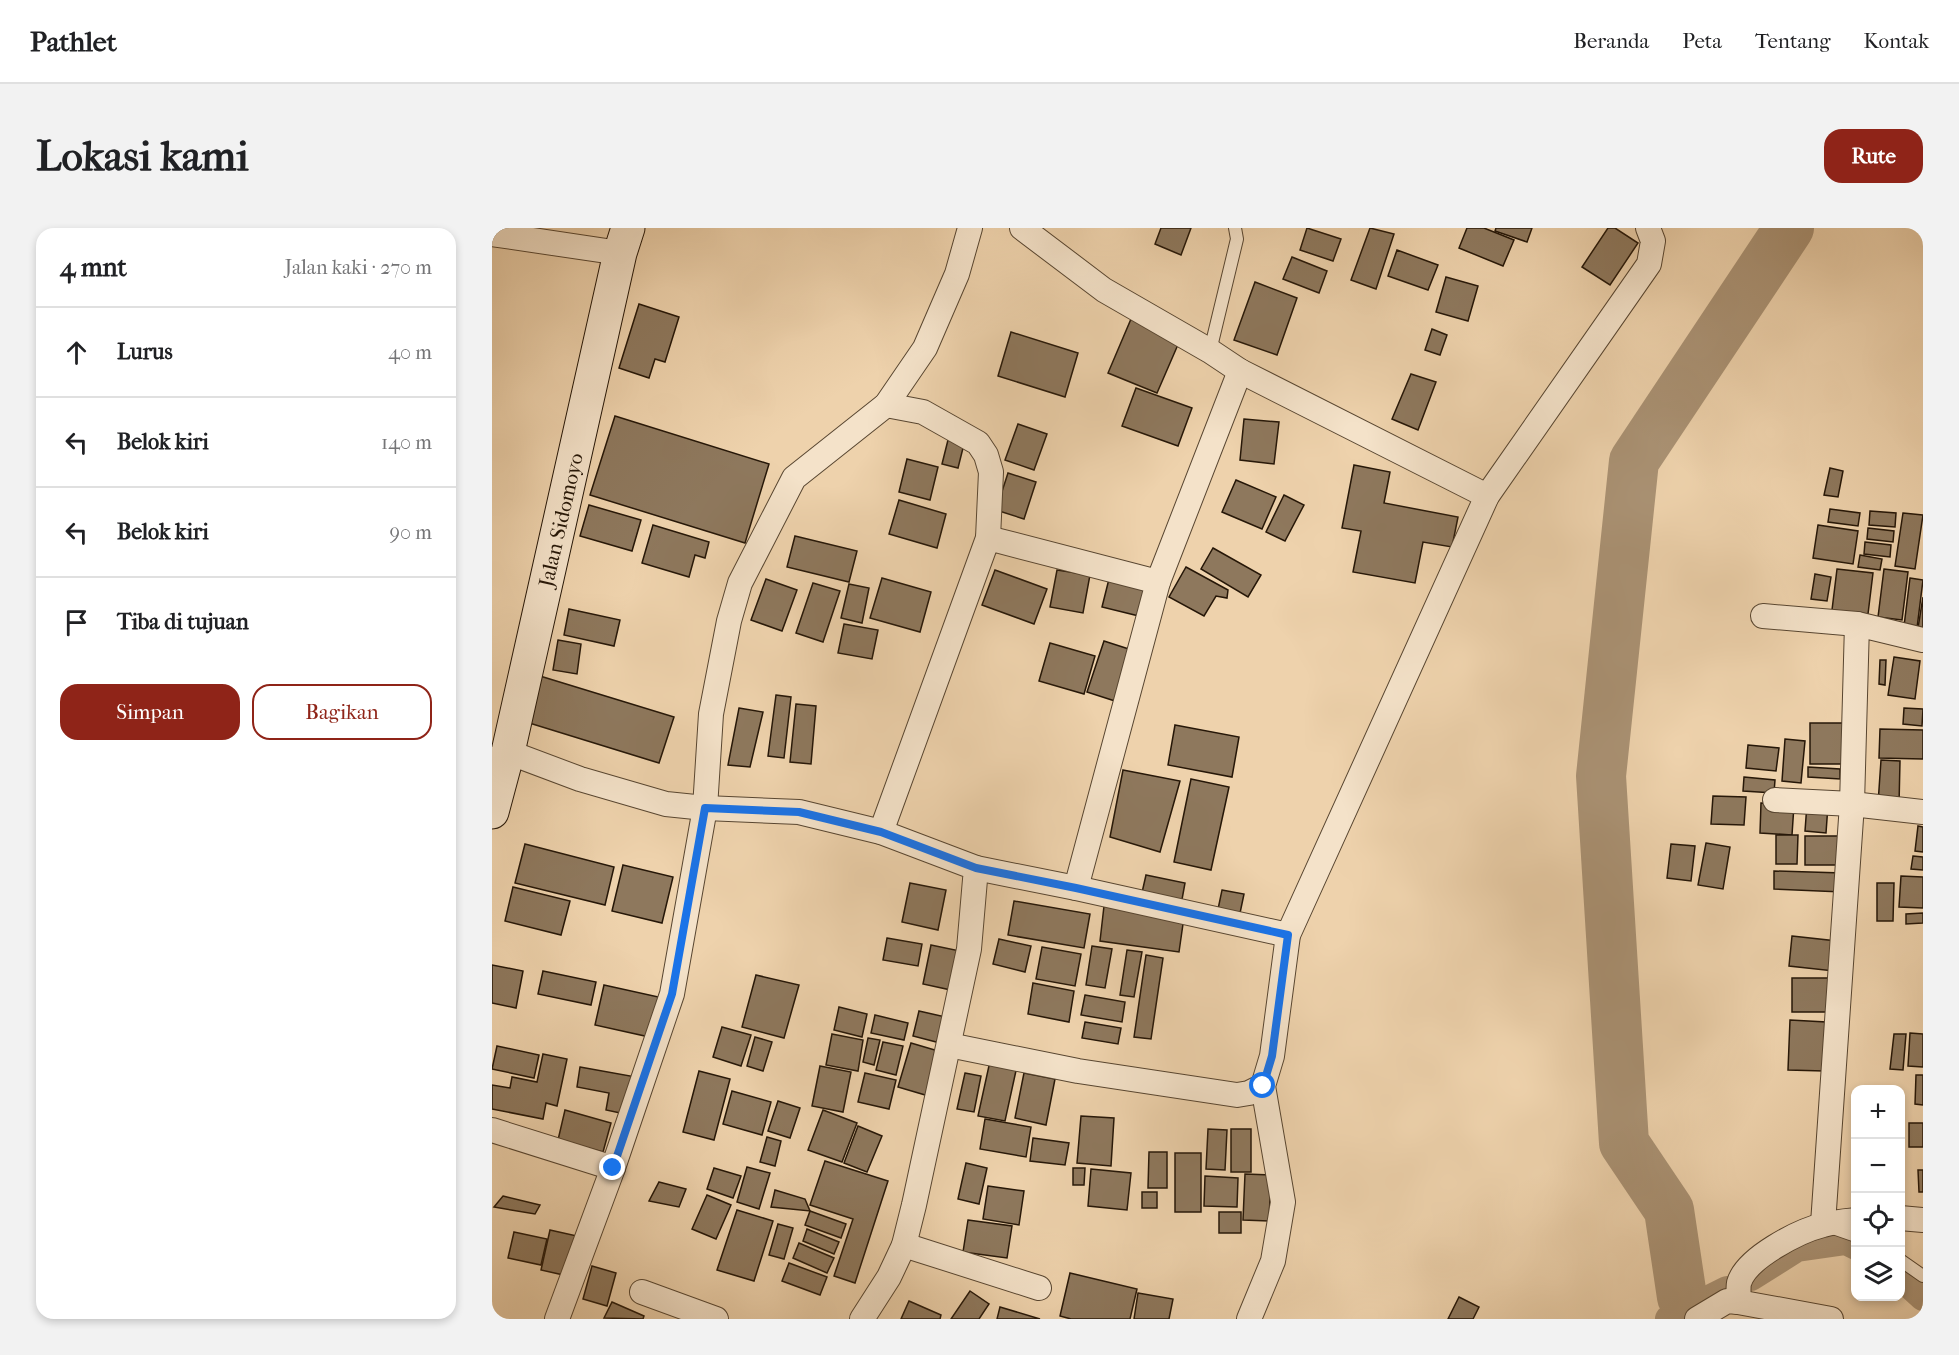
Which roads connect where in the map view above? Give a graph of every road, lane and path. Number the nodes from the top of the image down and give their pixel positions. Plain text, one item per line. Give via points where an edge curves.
1 (970, 228) edge
2 (1022, 228) edge
3 (1235, 228) edge
4 (1648, 228) edge
5 (492, 234) edge
6 (624, 241) edge
7 (1210, 351) junction
8 (1240, 371) junction
9 (886, 405) junction
10 (1487, 496) junction
11 (988, 538) junction
12 (1158, 582) junction
13 (1764, 616) dead end
14 (1857, 624) junction
15 (1923, 640) edge
16 (508, 752) junction
17 (1775, 800) dead end
18 (1852, 804) junction
19 (705, 808) junction
20 (492, 812) edge
21 (1923, 812) edge
22 (881, 832) junction
23 (976, 868) junction
24 (1076, 888) junction
25 (1288, 935) junction
26 (949, 1045) junction
27 (1263, 1086) junction
28 (492, 1130) edge
29 (613, 1168) junction
30 (1905, 1218) edge
31 (1923, 1220) edge
32 (1851, 1221) edge
33 (1823, 1224) junction
34 (1851, 1234) edge
35 (904, 1245) junction
36 (1905, 1263) edge
37 (1923, 1276) edge
38 (1040, 1288) dead end
39 (642, 1292) dead end
40 (1732, 1301) junction
41 (557, 1319) edge
42 (716, 1319) edge
43 (862, 1319) edge
44 (1249, 1319) edge
45 (1697, 1319) edge
46 (1831, 1319) edge

1 - 9 street via 957,274 924,348
2 - 7 street via 1104,290
3 - 7 lane via 1237,239
4 - 10 street via 1653,241 1649,264
5 - 6 street
6 - 16 main road, Jalan Sidomoyo
7 - 8 street
8 - 10 street
8 - 12 street
9 - 11 street via 923,412 978,442 991,472
9 - 19 street via 795,478 740,582 711,714
10 - 25 street
11 - 12 street
11 - 22 street
12 - 24 street
13 - 14 street
14 - 15 street
14 - 18 street
16 - 19 street via 580,779 666,804
16 - 20 main road, Jalan Sidomoyo
17 - 18 street
18 - 21 street
18 - 33 street
19 - 22 street via 799,812
19 - 29 street via 672,994
22 - 23 street
23 - 24 street
23 - 26 street via 969,949
24 - 25 street
25 - 27 street via 1272,1056
26 - 27 street via 1078,1071 1238,1095
26 - 35 street
27 - 44 street via 1283,1202 1273,1261
28 - 29 street
29 - 41 street
30 - 31 street
32 - 33 street
33 - 34 lane
33 - 40 street via 1747,1267
35 - 38 street
35 - 43 street
36 - 37 lane
39 - 42 street
40 - 45 street
40 - 46 street

